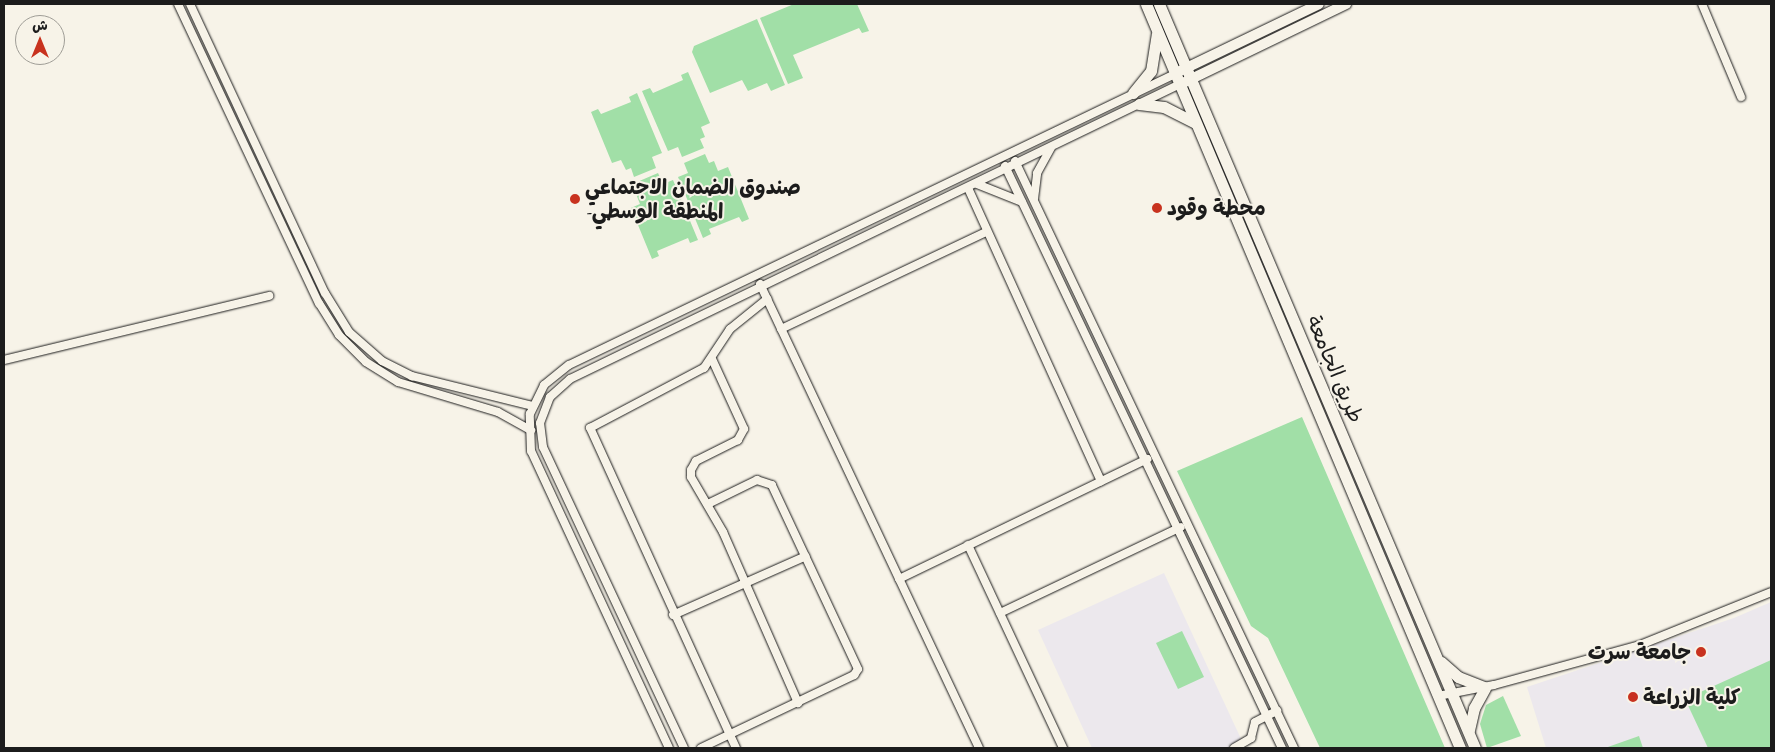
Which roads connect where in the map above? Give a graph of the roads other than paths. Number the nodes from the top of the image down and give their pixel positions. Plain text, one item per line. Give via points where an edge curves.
1 (178, 4) edge
2 (190, 4) edge
3 (1146, 4) edge
4 (1159, 4) edge
5 (1319, 4) edge
6 (1346, 4) edge
7 (1702, 4) edge
8 (1157, 30) junction
9 (1189, 73) junction
10 (1177, 79) junction
11 (1133, 94) junction
12 (1741, 97) dead end
13 (1139, 104) junction
14 (1197, 125) junction
15 (1051, 148) junction
16 (1012, 154) junction
17 (1002, 159) junction
18 (1017, 165) junction
19 (1007, 170) junction
20 (977, 184) junction
21 (968, 188) junction
22 (1244, 200) junction
23 (1034, 201) junction
24 (1022, 202) junction
25 (1231, 206) junction
26 (986, 232) junction
27 (756, 276) junction
28 (761, 287) junction
29 (269, 296) dead end
30 (767, 299) junction
31 (781, 328) junction
32 (712, 359) junction
33 (4, 360) edge
34 (544, 385) junction
35 (553, 393) junction
36 (532, 406) junction
37 (1338, 425) junction
38 (540, 429) junction
39 (528, 430) junction
40 (1326, 431) junction
41 (1155, 455) junction
42 (1145, 460) junction
43 (1101, 481) junction
44 (708, 504) junction
45 (1188, 524) junction
46 (1178, 529) junction
47 (968, 545) junction
48 (806, 556) junction
49 (899, 579) junction
50 (744, 583) junction
51 (1771, 592) edge
52 (1000, 612) junction
53 (673, 615) junction
54 (1437, 659) junction
55 (1488, 687) junction
56 (1453, 696) junction
57 (1440, 700) junction
58 (798, 702) junction
59 (1276, 711) junction
60 (1266, 716) junction
61 (1468, 732) junction
62 (730, 735) junction
63 (669, 748) edge
64 (684, 748) edge
65 (701, 748) edge
66 (736, 748) edge
67 (979, 748) edge
68 (1064, 748) edge
69 (1234, 748) edge
70 (1282, 748) edge
71 (1294, 748) edge
72 (1460, 748) edge
73 (1475, 748) edge

1 - 39 street via 319,303 339,336 366,362 398,382 498,412
2 - 36 street via 325,293 349,332 373,355 402,372 445,386
3 - 8 highway, طريق الجامعة
4 - 9 highway, طريق الجامعة
5 - 9 main road
6 - 9 main road
7 - 12 street
8 - 10 highway, طريق الجامعة
8 - 11 highway via 1151,71
9 - 10 main road
9 - 22 highway, طريق الجامعة
10 - 11 street
10 - 13 street
10 - 14 highway, طريق الجامعة
11 - 16 street
13 - 14 highway via 1164,106
13 - 15 street
14 - 25 highway, طريق الجامعة
15 - 18 street
15 - 23 street via 1037,173
16 - 17 street
16 - 18 street
17 - 19 street
17 - 27 street
18 - 19 street
18 - 23 street
19 - 20 street
19 - 24 street
20 - 21 street
20 - 24 street
21 - 26 street
21 - 28 street
22 - 25 highway
22 - 37 highway, طريق الجامعة
23 - 41 street
24 - 42 street
25 - 40 highway, طريق الجامعة
26 - 31 street
26 - 43 street
27 - 28 street
27 - 34 street via 569,365
28 - 30 street
28 - 35 street via 570,379
29 - 33 street
30 - 31 street
30 - 32 street via 730,329
31 - 49 street
32 - 44 street via 744,429 738,440 699,459 692,467 691,477
32 - 53 street via 699,371 590,428
34 - 35 street
34 - 36 street
35 - 38 street via 544,409
36 - 39 street
37 - 40 highway
37 - 54 highway, طريق الجامعة
38 - 39 street
38 - 64 street via 545,453
39 - 63 street via 533,458
40 - 57 highway, طريق الجامعة
41 - 42 street
41 - 45 street
42 - 43 street
42 - 46 street
43 - 47 street
44 - 48 street via 754,481 767,481 773,487
44 - 50 street via 731,548
45 - 46 street
45 - 59 street
46 - 52 street
46 - 60 street
47 - 49 street
47 - 52 street
48 - 50 street
48 - 58 street via 858,669 854,675
49 - 67 street
50 - 53 street
50 - 58 street
51 - 55 street via 1640,645
52 - 68 street
53 - 62 street
54 - 55 highway via 1458,677
54 - 56 highway, طريق الجامعة
55 - 56 street
55 - 61 highway via 1474,708
56 - 57 street
56 - 61 highway, طريق الجامعة
57 - 72 highway, طريق الجامعة
58 - 62 street
59 - 60 street
59 - 71 street
60 - 69 street via 1255,722 1248,742
60 - 70 street
61 - 73 highway, طريق الجامعة
62 - 65 street
62 - 66 street

